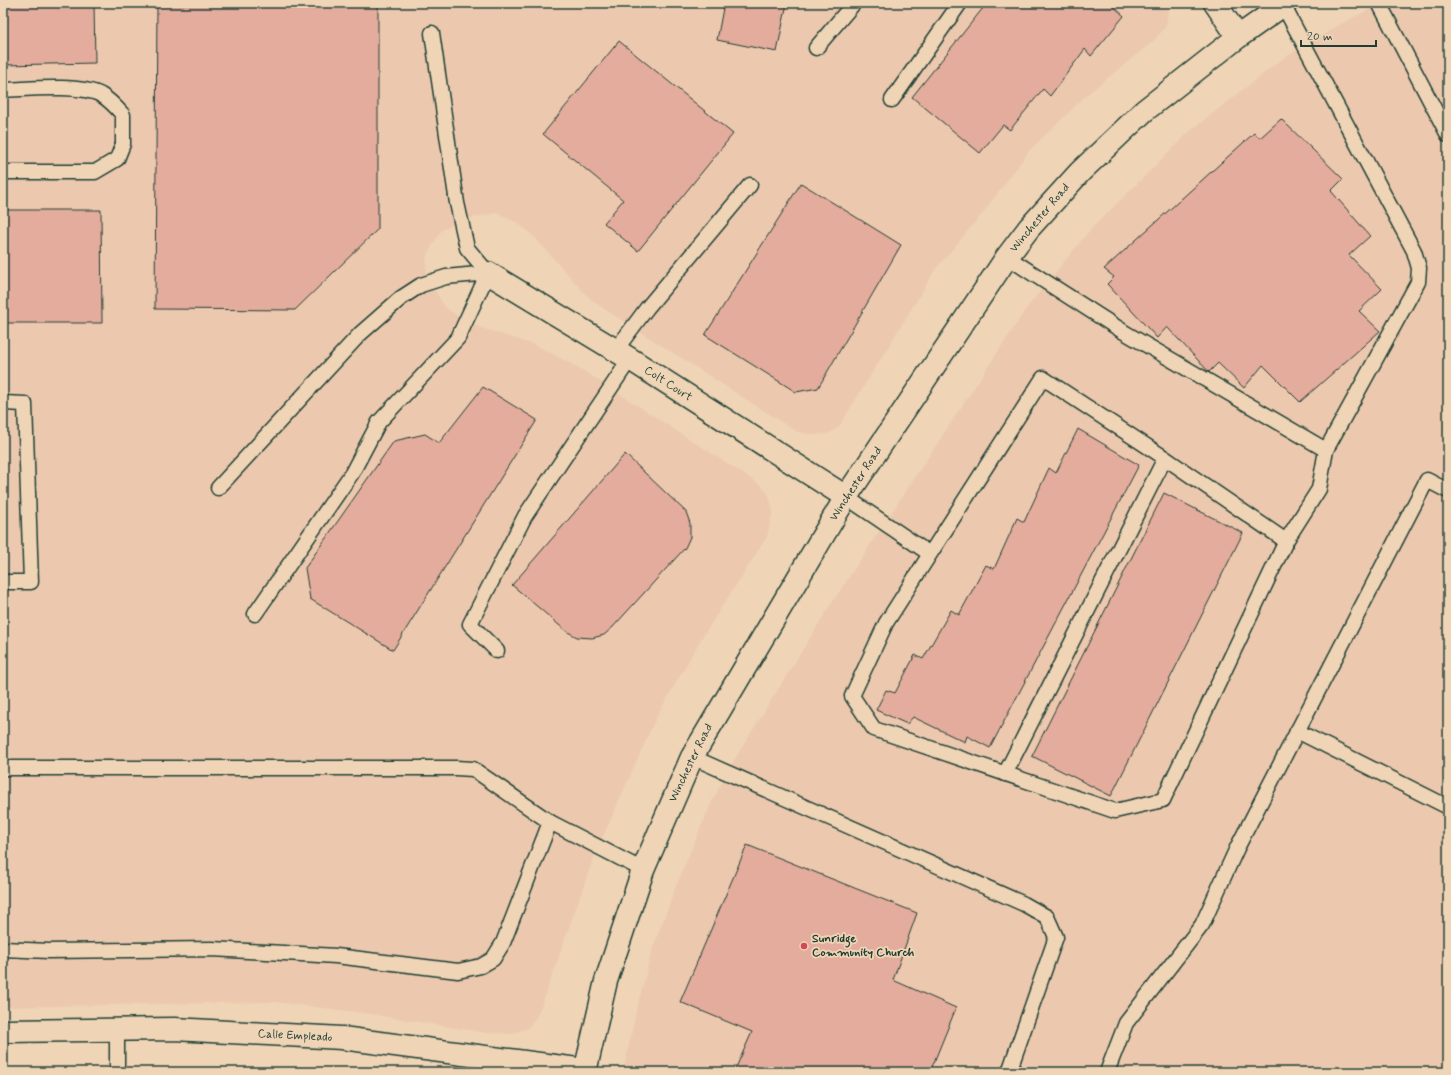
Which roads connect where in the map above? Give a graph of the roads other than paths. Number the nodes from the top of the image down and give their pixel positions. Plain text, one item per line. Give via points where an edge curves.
1 (854, 3) edge
2 (960, 3) edge
3 (1215, 3) edge
4 (1379, 3) edge
5 (1285, 4) edge
6 (432, 33) dead end
7 (1238, 37) junction
8 (816, 48) dead end
9 (3, 90) edge
10 (892, 100) dead end
11 (1448, 135) edge
12 (3, 172) edge
13 (750, 185) dead end
14 (1007, 257) junction
15 (488, 273) junction
16 (623, 355) junction
17 (3, 403) edge
18 (1326, 450) junction
19 (1165, 458) junction
20 (218, 488) dead end
21 (1448, 491) edge
22 (846, 497) junction
23 (1286, 541) junction
24 (930, 554) junction
25 (3, 582) edge
26 (255, 614) dead end
27 (497, 651) dead end
28 (1297, 731) junction
29 (692, 757) junction
30 (3, 768) edge
31 (1005, 774) junction
32 (1448, 807) edge
33 (550, 822) junction
34 (643, 870) junction
35 (3, 950) edge
36 (117, 1029) junction
37 (3, 1030) edge
38 (585, 1071) edge
39 (117, 1072) edge
40 (1009, 1072) edge
41 (1107, 1072) edge

1 - 8 lane
2 - 10 lane
3 - 7 street
4 - 11 lane
5 - 7 street, Winchester Road
5 - 18 lane via 1414,251 1419,268 1418,282
6 - 15 lane via 456,203 467,248
7 - 14 street, Winchester Road via 1144,111 1080,172 1029,228
9 - 12 lane via 74,89 99,94 111,102 123,116 123,144 117,159 95,172
13 - 16 lane via 648,308
14 - 18 lane via 1124,332
14 - 22 street, Winchester Road
15 - 16 street, Colt Court
15 - 20 lane via 446,277 421,285 401,298 360,334
15 - 26 lane via 458,338 379,422 352,473
16 - 22 street, Colt Court
16 - 27 lane via 525,516 470,624
17 - 25 lane via 25,404 30,582
18 - 23 lane via 1319,489
19 - 23 lane
19 - 24 lane via 1043,378
19 - 31 lane
21 - 28 lane via 1427,480
22 - 24 lane
22 - 29 street, Winchester Road
23 - 31 lane via 1163,800 1115,811
24 - 31 lane via 886,623 852,696 874,729
28 - 32 lane
28 - 41 lane via 1237,848 1202,925 1126,1023
29 - 34 street, Winchester Road
29 - 40 lane via 1017,901 1047,917 1056,937
30 - 33 lane via 473,769
33 - 34 lane
33 - 35 lane via 504,943 493,959 481,966 458,971 336,956 212,949
34 - 38 street, Winchester Road via 606,982
36 - 37 street, Calle Empleado
36 - 38 street, Calle Empleado via 174,1029 342,1038
36 - 39 lane

